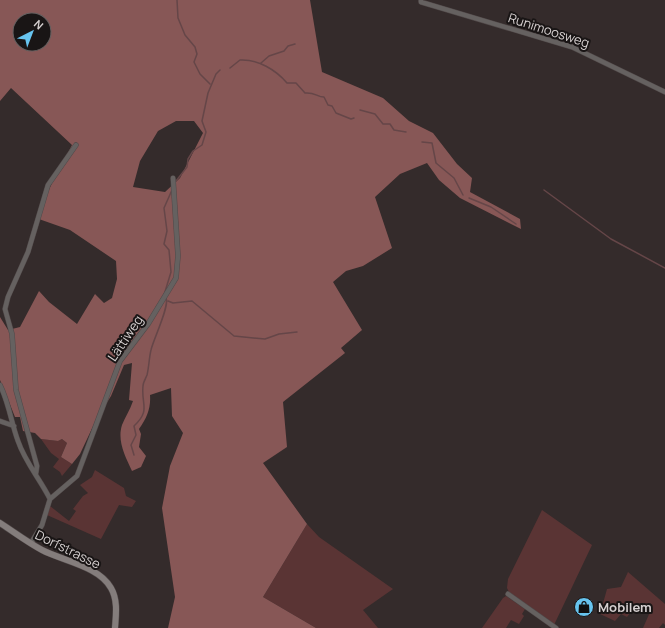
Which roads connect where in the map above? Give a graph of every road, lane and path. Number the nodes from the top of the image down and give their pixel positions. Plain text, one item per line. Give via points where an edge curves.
1 (421, 1) edge
2 (665, 92) edge
3 (76, 145) dead end
4 (173, 178) dead end
5 (0, 384) edge
6 (0, 421) edge
7 (14, 426) junction
8 (36, 473) junction
9 (50, 498) junction
10 (0, 523) edge
11 (31, 543) junction
12 (508, 594) dead end
13 (115, 628) edge
14 (556, 628) edge

1 - 2 street, Runimoosweg via 572,47
3 - 8 street via 48,185 28,252 5,309 12,334 16,390 37,466
4 - 9 street, Lättiweg via 178,264 176,278 148,324 120,361 77,476
5 - 7 street via 8,401
6 - 7 street
7 - 8 street via 24,454
8 - 9 street
9 - 11 street via 42,525
10 - 11 street, Dorfstrasse
11 - 13 street, Dorfstrasse via 89,570 106,582 115,599
12 - 14 street

